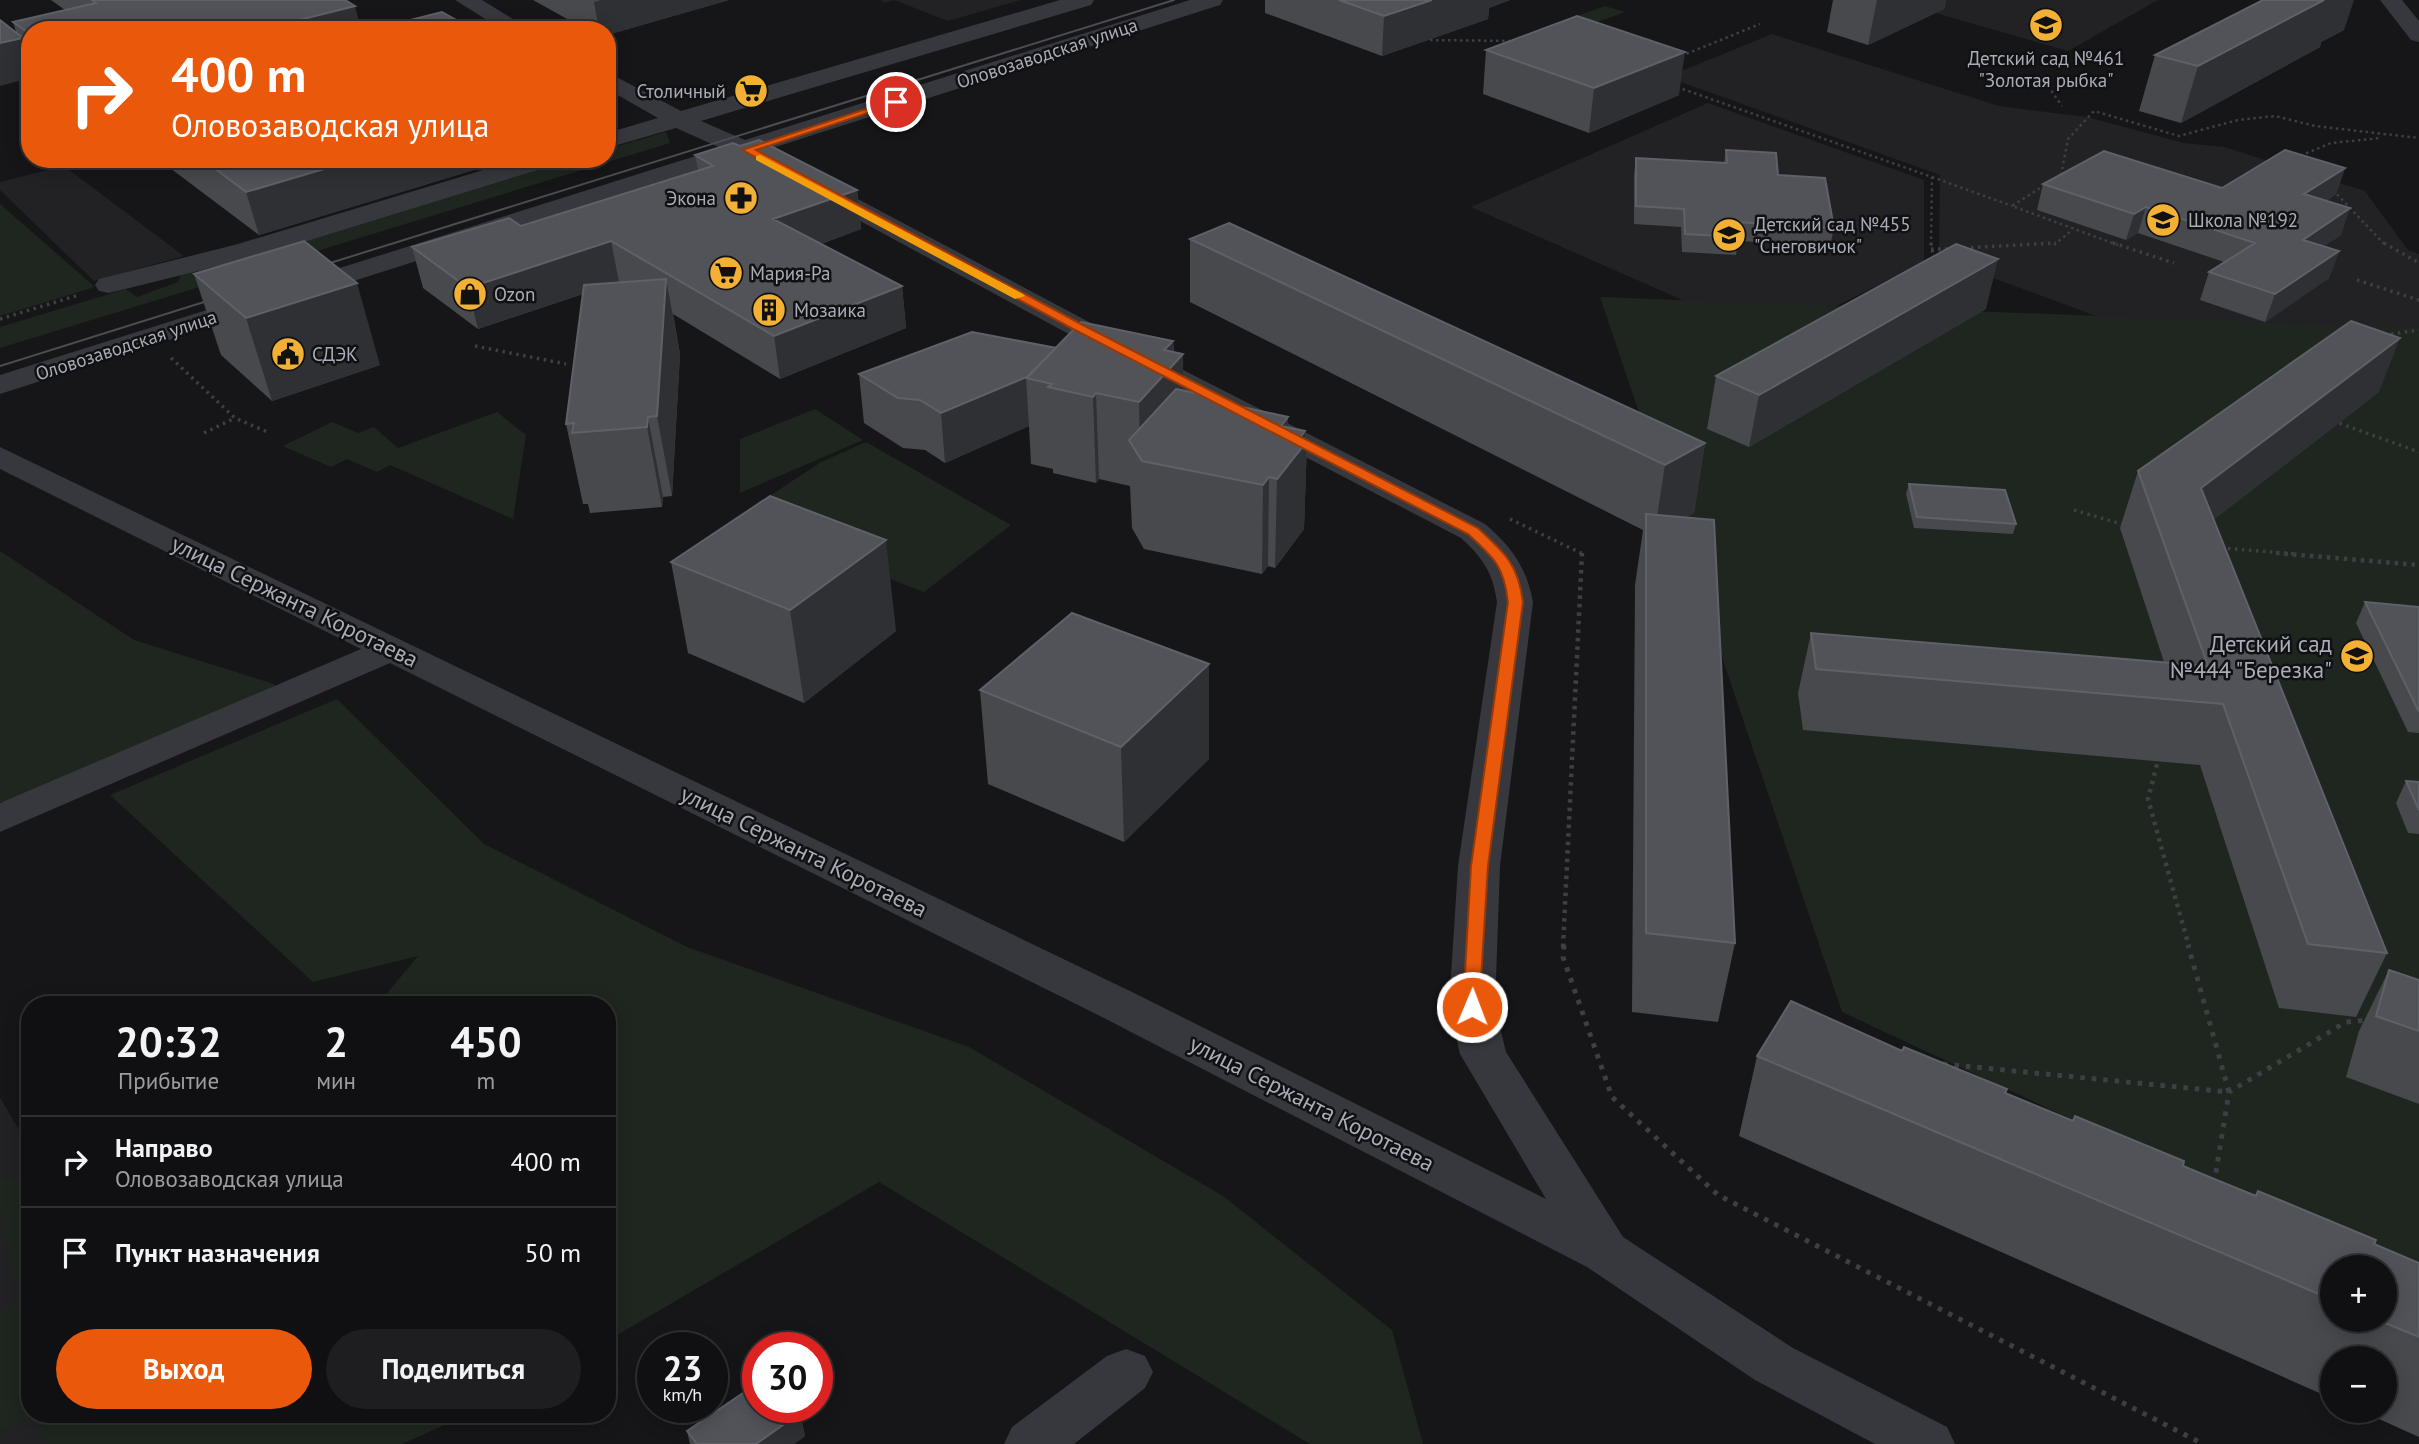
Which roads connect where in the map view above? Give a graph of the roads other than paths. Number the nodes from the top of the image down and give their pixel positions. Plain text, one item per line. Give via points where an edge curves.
1 (466, 0) edge
2 (1083, 0) edge
3 (1212, 0) edge
4 (2391, 0) edge
5 (504, 21) edge
6 (2419, 35) edge
7 (616, 84) edge
8 (678, 120) junction
9 (616, 138) edge
10 (747, 150) junction
11 (518, 168) edge
12 (110, 285) road end
13 (0, 385) edge
14 (0, 457) edge
15 (392, 649) junction
16 (0, 820) edge
17 (1605, 1252) junction
18 (1126, 1371) dead end
19 (1032, 1444) edge
20 (1927, 1444) edge

1 - 5 street
2 - 8 street
3 - 10 street, Оловозаводская улица
4 - 6 street
7 - 8 street, улица Сержанта Коротаева
8 - 9 street
8 - 10 street, улица Сержанта Коротаева
10 - 13 street, Оловозаводская улица
10 - 17 street, улица Сержанта Коротаева via 1473,531 1500,556 1512,576 1515,602 1479,866 1472,1007 1483,1054
11 - 12 street via 248,250
14 - 15 street, улица Сержанта Коротаева
15 - 16 street
15 - 17 street, улица Сержанта Коротаева via 1116,1004
17 - 20 street, улица Сержанта Коротаева via 1774,1364
18 - 19 street

